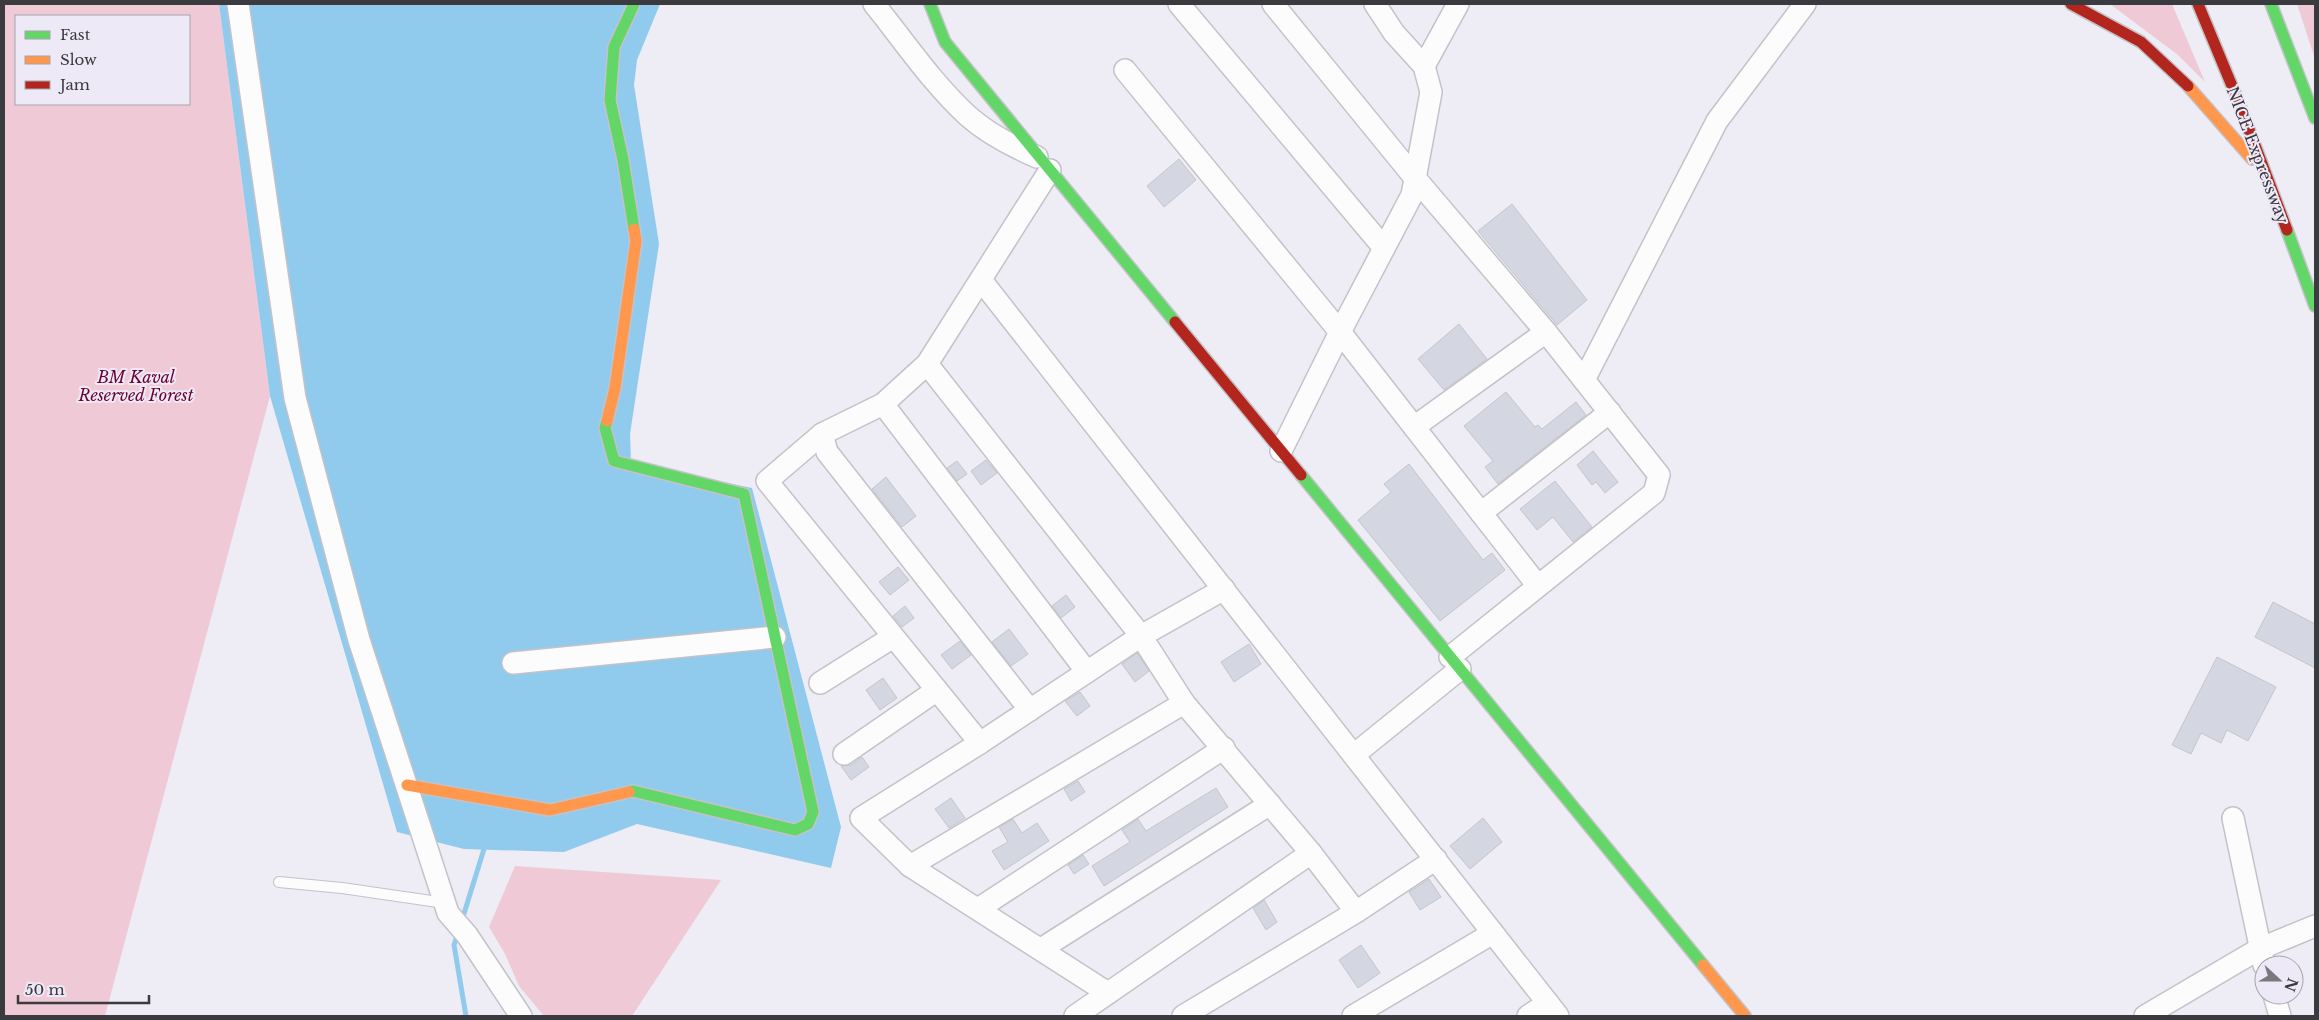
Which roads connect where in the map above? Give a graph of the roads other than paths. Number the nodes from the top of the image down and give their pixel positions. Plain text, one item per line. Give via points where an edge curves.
1 (238, 4) edge
2 (634, 4) edge
3 (874, 4) edge
4 (930, 4) edge
5 (1179, 4) edge
6 (1273, 4) edge
7 (1375, 4) edge
8 (1458, 4) edge
9 (1804, 4) edge
10 (2071, 4) edge
11 (2198, 4) edge
12 (2271, 4) edge
13 (1790, 13) edge
14 (1424, 66) junction
15 (1125, 70) dead end
16 (2315, 118) edge
17 (1046, 164) junction
18 (2264, 173) junction
19 (1415, 178) junction
20 (1384, 248) junction
21 (981, 280) junction
22 (2315, 306) edge
23 (1340, 332) junction
24 (1546, 332) junction
25 (927, 364) junction
26 (1584, 380) junction
27 (883, 404) junction
28 (1610, 412) junction
29 (1414, 427) junction
30 (822, 434) junction
31 (1281, 451) junction
32 (1481, 513) junction
33 (1538, 586) junction
34 (1224, 589) junction
35 (1141, 636) junction
36 (775, 637) junction
37 (893, 637) junction
38 (513, 662) dead end
39 (1455, 663) junction
40 (1087, 672) junction
41 (820, 683) dead end
42 (937, 690) junction
43 (1184, 703) junction
44 (1030, 710) junction
45 (980, 743) junction
46 (1224, 748) junction
47 (844, 754) dead end
48 (1355, 754) junction
49 (407, 785) junction
50 (1270, 804) junction
51 (2233, 818) dead end
52 (1311, 853) junction
53 (1436, 859) junction
54 (910, 866) junction
55 (280, 882) dead end
56 (447, 908) junction
57 (978, 909) junction
58 (1356, 912) junction
59 (2315, 926) edge
60 (1493, 933) junction
61 (1041, 949) junction
62 (2262, 955) edge
63 (2265, 955) edge
64 (2254, 961) edge
65 (1108, 993) junction
66 (1553, 1010) edge
67 (521, 1016) edge
68 (1075, 1016) edge
69 (1183, 1016) edge
70 (1353, 1016) edge
71 (1528, 1016) edge
72 (1745, 1016) edge
73 (2145, 1016) edge

1 - 49 street via 295,398 359,640
2 - 36 main road via 614,47 610,100 636,241 615,388 605,428 614,461 744,494
3 - 17 street via 941,87 969,116
4 - 17 main road via 945,42
5 - 20 street
6 - 19 street
7 - 14 street via 1394,33
8 - 14 street
9 - 13 street
10 - 18 main road via 2141,42 2210,108
11 - 18 main road, NICE Expressway
12 - 16 main road
13 - 26 street via 1717,120
14 - 19 street via 1431,92
15 - 23 street
17 - 21 street
17 - 31 main road
18 - 22 main road, NICE Expressway
19 - 20 street via 1412,195
19 - 24 street
20 - 23 street
21 - 25 street
21 - 34 street
23 - 29 street
23 - 31 street
24 - 26 street
24 - 29 street
25 - 27 street
25 - 35 street
26 - 28 street
27 - 30 street
27 - 40 street
28 - 32 street
28 - 33 street via 1659,475 1654,493
29 - 32 street
30 - 37 street via 767,481
30 - 44 street via 827,452
31 - 39 main road
32 - 33 street
33 - 39 street
34 - 35 street
34 - 48 street
35 - 40 street
35 - 43 street
36 - 38 street
36 - 49 main road via 813,812 808,824 795,830 633,791 550,810
37 - 41 street
37 - 42 street
39 - 48 street
39 - 72 main road
40 - 44 street
42 - 45 street
42 - 47 street
43 - 46 street
43 - 54 street
44 - 45 street
45 - 54 street via 861,818
46 - 50 street
46 - 57 street
48 - 53 street
49 - 56 street
50 - 52 street
50 - 61 street
51 - 62 street
52 - 58 street
52 - 65 street
53 - 58 street
53 - 60 street
54 - 57 street
55 - 56 lane via 342,888
56 - 67 street
57 - 61 street
58 - 69 street
59 - 63 street
60 - 66 street
60 - 70 street
61 - 65 street
64 - 73 street
65 - 68 street
66 - 71 street

